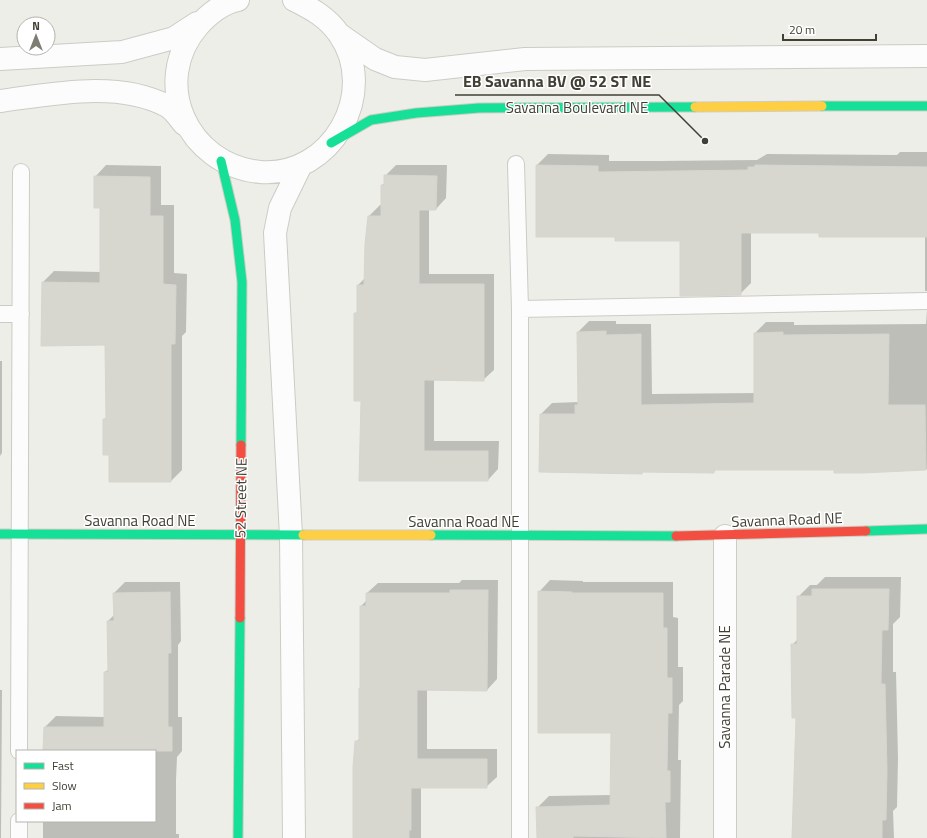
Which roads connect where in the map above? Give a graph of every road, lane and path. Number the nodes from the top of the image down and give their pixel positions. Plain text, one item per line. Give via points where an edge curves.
1 (238, 0) edge
2 (294, 0) edge
3 (206, 17) junction
4 (339, 34) junction
5 (927, 56) edge
6 (0, 59) edge
7 (0, 101) edge
8 (927, 106) edge
9 (187, 126) junction
10 (331, 143) junction
11 (221, 161) junction
12 (516, 164) dead end
13 (301, 165) junction
14 (21, 172) dead end
15 (927, 301) edge
16 (520, 309) junction
17 (0, 314) edge
18 (21, 314) junction
19 (927, 529) edge
20 (0, 534) edge
21 (20, 534) junction
22 (241, 535) junction
23 (291, 536) junction
24 (520, 536) junction
25 (725, 536) junction
26 (19, 750) edge
27 (19, 822) edge
28 (19, 838) edge
29 (238, 838) edge
30 (294, 838) edge
31 (520, 838) edge
32 (725, 838) edge

1 - 3 street
2 - 4 street via 318,12
3 - 6 street via 174,38 122,52
3 - 9 street via 191,35 180,56 176,80 178,104
4 - 5 street via 375,59 395,67 425,70 525,59
4 - 10 street via 349,55 354,78 353,94 344,124
7 - 9 street via 85,91 136,94 168,106
8 - 10 street, Savanna Boulevard NE via 479,108 371,120
9 - 11 street via 202,146
10 - 13 street via 317,156
11 - 13 street via 240,169 261,172 281,171
11 - 22 street, 52 Street NE via 235,220 242,282
12 - 16 lane
13 - 23 street via 280,208 275,233
14 - 18 lane
15 - 16 lane
16 - 24 lane
17 - 18 lane
18 - 21 lane
19 - 25 street, Savanna Road NE
20 - 21 street, Savanna Road NE
21 - 22 street, Savanna Road NE
21 - 26 lane
22 - 23 street, Savanna Road NE
22 - 29 street, 52 Street NE
23 - 24 street, Savanna Road NE
23 - 30 street
24 - 25 street, Savanna Road NE
24 - 31 lane
25 - 32 street, Savanna Parade NE
27 - 28 lane

